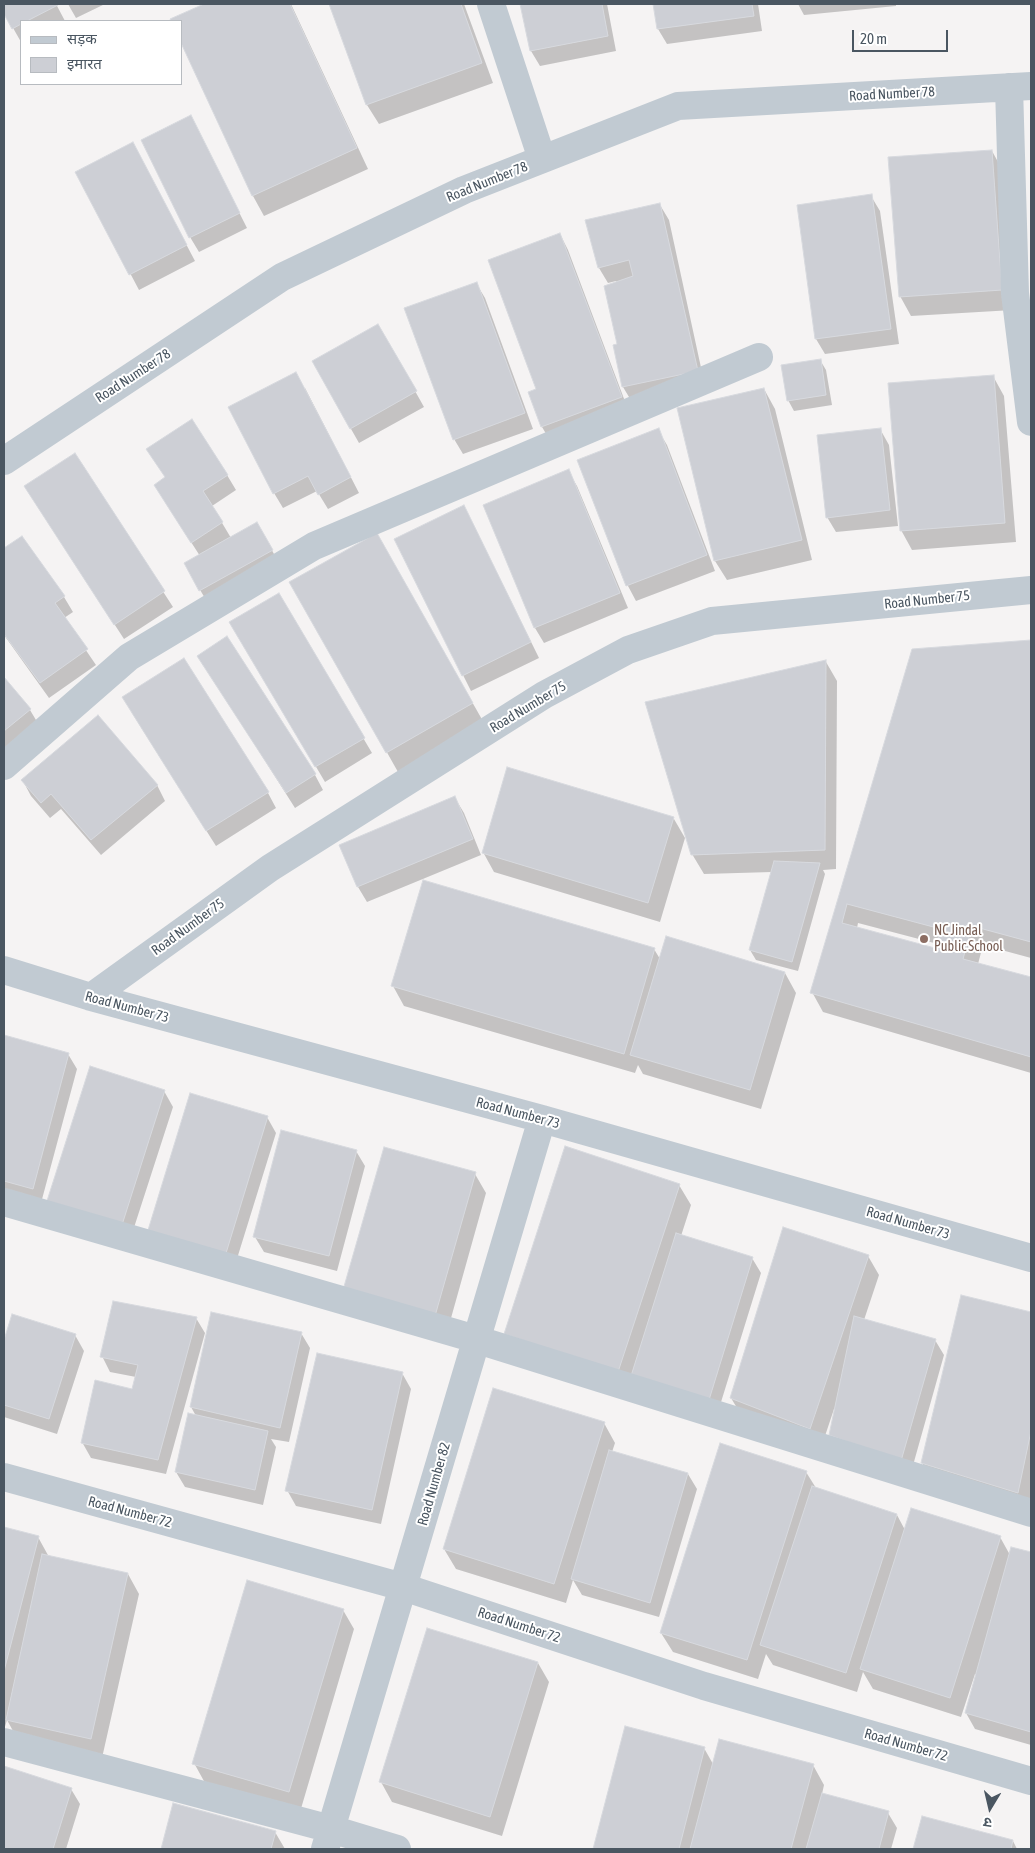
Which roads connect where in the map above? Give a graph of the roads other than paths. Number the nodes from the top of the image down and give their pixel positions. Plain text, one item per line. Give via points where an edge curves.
1 (491, 4) edge
2 (1020, 87) edge
3 (542, 159) junction
4 (759, 356) dead end
5 (1031, 422) edge
6 (4, 461) edge
7 (1031, 590) edge
8 (4, 766) edge
9 (4, 970) edge
10 (91, 997) junction
11 (542, 1119) junction
12 (4, 1202) edge
13 (1031, 1258) edge
14 (476, 1339) junction
15 (4, 1477) edge
16 (1031, 1513) edge
17 (403, 1587) junction
18 (4, 1742) edge
19 (1031, 1781) edge
20 (328, 1839) edge
21 (397, 1849) edge

1 - 3 street
2 - 3 street, Road Number 78 via 678,106
2 - 5 street via 1015,293
3 - 6 street, Road Number 78 via 464,190 282,277
4 - 8 street via 314,546 129,657
7 - 10 street, Road Number 75 via 712,621 628,650 544,695 270,868
9 - 10 street, Road Number 73
10 - 11 street, Road Number 73
11 - 13 street, Road Number 73
11 - 14 street, Road Number 82
12 - 14 street
14 - 16 street
14 - 17 street, Road Number 82
15 - 17 street, Road Number 72
17 - 19 street, Road Number 72 via 704,1686
17 - 20 street, Road Number 82
18 - 20 street
20 - 21 street

